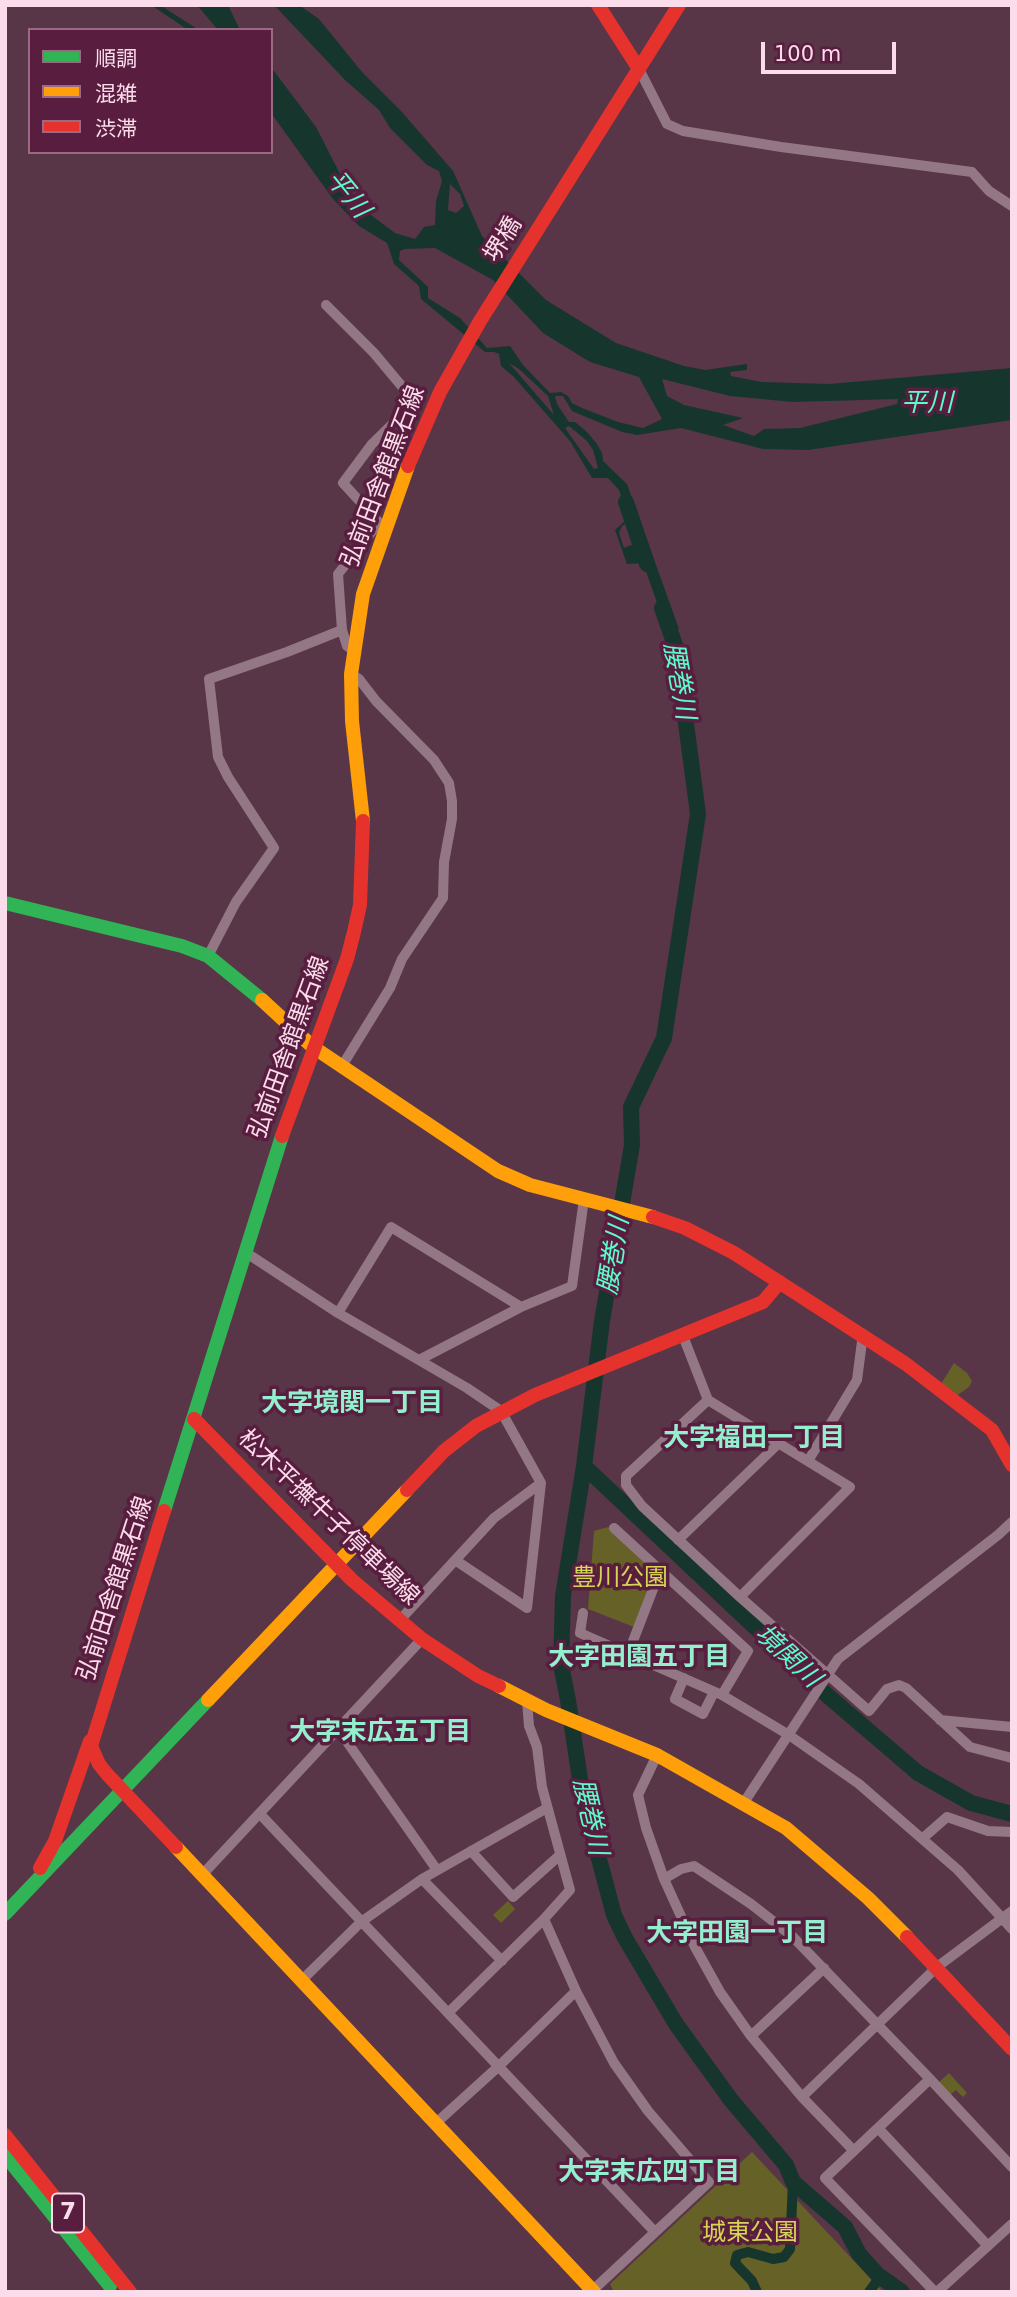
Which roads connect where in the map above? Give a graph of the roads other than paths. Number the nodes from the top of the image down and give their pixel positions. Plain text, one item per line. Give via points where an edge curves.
1 (598, 5) edge
2 (679, 5) edge
3 (639, 69) junction
4 (1012, 206) edge
5 (326, 305) dead end
6 (454, 368) joint
7 (381, 526) junction
8 (342, 630) junction
9 (354, 651) junction
10 (351, 674) junction
11 (5, 903) edge
12 (208, 956) junction
13 (313, 1046) junction
14 (342, 1066) junction
15 (584, 1199) junction
16 (245, 1252) junction
17 (780, 1282) junction
18 (521, 1307) junction
19 (338, 1313) junction
20 (863, 1334) junction
21 (683, 1336) junction
22 (419, 1360) junction
23 (708, 1400) junction
24 (501, 1411) junction
25 (194, 1419) junction
26 (779, 1443) junction
27 (808, 1461) junction
28 (1012, 1465) edge
29 (541, 1483) junction
30 (1012, 1522) edge
31 (614, 1528) dead end
32 (678, 1539) junction
33 (455, 1560) junction
34 (336, 1564) junction
35 (660, 1571) junction
36 (740, 1597) junction
37 (583, 1613) dead end
38 (399, 1621) junction
39 (422, 1639) junction
40 (628, 1654) junction
41 (827, 1675) junction
42 (684, 1678) junction
43 (718, 1694) junction
44 (527, 1701) junction
45 (940, 1720) junction
46 (1012, 1727) edge
47 (338, 1729) junction
48 (789, 1735) junction
49 (93, 1737) junction
50 (657, 1755) junction
51 (1012, 1758) edge
52 (123, 1792) junction
53 (743, 1804) junction
54 (547, 1808) junction
55 (260, 1814) junction
56 (1012, 1832) edge
57 (923, 1838) junction
58 (471, 1851) junction
59 (560, 1855) junction
60 (437, 1870) junction
61 (202, 1875) junction
62 (422, 1879) junction
63 (664, 1880) junction
64 (30, 1887) junction
65 (1012, 1911) edge
66 (5, 1914) edge
67 (544, 1919) junction
68 (1002, 1919) junction
69 (361, 1922) junction
70 (5, 1925) edge
71 (1012, 1929) edge
72 (502, 1961) junction
73 (937, 1967) junction
74 (824, 1968) junction
75 (301, 1981) junction
76 (576, 1991) junction
77 (449, 2012) junction
78 (877, 2024) junction
79 (751, 2036) junction
80 (1012, 2049) edge
81 (499, 2066) junction
82 (930, 2078) junction
83 (802, 2096) junction
84 (435, 2124) junction
85 (878, 2129) junction
86 (5, 2135) edge
87 (854, 2151) junction
88 (5, 2155) edge
89 (1012, 2167) edge
90 (1012, 2224) edge
91 (655, 2232) junction
92 (988, 2246) junction
93 (594, 2291) edge
94 (115, 2292) edge
95 (130, 2292) edge
96 (936, 2292) edge

1 - 3 main road
2 - 3 main road
3 - 4 street via 667,124 682,131 972,172
3 - 6 main road, 堺橋
5 - 7 street via 415,402 372,444 343,484
6 - 7 main road, 弘前田舎館黒石線
7 - 8 street via 338,574
7 - 9 main road, 弘前田舎館黒石線
8 - 9 street via 347,646
8 - 12 street via 209,679 218,757 274,848 236,902
9 - 10 main road, 弘前田舎館黒石線
10 - 13 main road, 弘前田舎館黒石線 via 363,817 360,905 347,959
10 - 14 street via 434,760 449,783 452,820 443,898 402,959
11 - 12 main road
12 - 13 main road
13 - 14 main road
13 - 16 main road, 弘前田舎館黒石線
14 - 15 main road via 498,1171
15 - 17 main road via 685,1228
15 - 18 street via 572,1286
16 - 19 street
16 - 25 main road, 弘前田舎館黒石線
17 - 20 main road
17 - 21 main road via 763,1302
18 - 19 street via 391,1227
18 - 22 street
19 - 22 street
20 - 27 street via 857,1380
20 - 28 main road via 992,1430
21 - 23 street
21 - 24 main road
22 - 24 street
23 - 26 street
23 - 32 street via 626,1476 631,1494
24 - 29 street
24 - 34 main road via 444,1451
25 - 34 main road, 松木平撫牛子停車場線
25 - 49 main road, 弘前田舎館黒石線
26 - 27 street
26 - 32 street
27 - 36 street via 850,1487
29 - 33 street via 494,1518
29 - 33 street via 527,1608
30 - 41 street via 838,1660
31 - 35 street
32 - 36 street
33 - 38 street
34 - 38 main road, 松木平撫牛子停車場線
34 - 52 main road
35 - 40 street
35 - 43 street via 748,1651
36 - 41 street
37 - 40 street via 580,1633
38 - 39 main road, 松木平撫牛子停車場線
39 - 44 main road, 松木平撫牛子停車場線
39 - 47 street
40 - 42 street
41 - 45 street via 869,1711 887,1689 899,1685
41 - 48 street
42 - 43 street
42 - 43 street via 676,1699 703,1714
43 - 48 street
44 - 50 main road, 松木平撫牛子停車場線
44 - 54 street
45 - 46 street
45 - 51 street via 970,1747
47 - 55 street
47 - 60 street
48 - 53 street
48 - 57 street via 859,1784
49 - 52 main road via 94,1755
49 - 64 main road, 弘前田舎館黒石線 via 55,1841
50 - 53 main road, 松木平撫牛子停車場線
50 - 63 street via 638,1795
52 - 61 main road
52 - 64 main road, 弘前田舎館黒石線
52 - 70 main road via 110,1812
53 - 73 main road, 松木平撫牛子停車場線 via 786,1828 821,1856
54 - 58 street
54 - 59 street
55 - 61 street
55 - 69 street
56 - 57 street via 988,1831 947,1817
57 - 68 street
58 - 59 street via 513,1897
58 - 60 street
59 - 67 street via 570,1890
60 - 62 street
61 - 75 main road
62 - 69 street
62 - 72 street
63 - 74 street via 694,1866 792,1936
63 - 79 street via 720,1992
64 - 66 main road, 弘前田舎館黒石線
65 - 68 street
67 - 72 street
67 - 76 street
68 - 71 street
68 - 73 street
69 - 75 street
69 - 77 street
72 - 77 street
73 - 78 street
73 - 80 main road, 松木平撫牛子停車場線
74 - 78 street
74 - 79 street
75 - 84 main road
76 - 81 street
76 - 91 street via 614,2063 709,2182
77 - 81 street
78 - 82 street
78 - 83 street
79 - 83 street
81 - 84 street
81 - 91 street
82 - 85 street
82 - 89 street
83 - 87 street
84 - 93 main road
85 - 87 street
85 - 92 street
86 - 95 main road, 7
87 - 96 street via 825,2178
88 - 94 main road, 7
90 - 92 street
91 - 93 street
92 - 96 street

